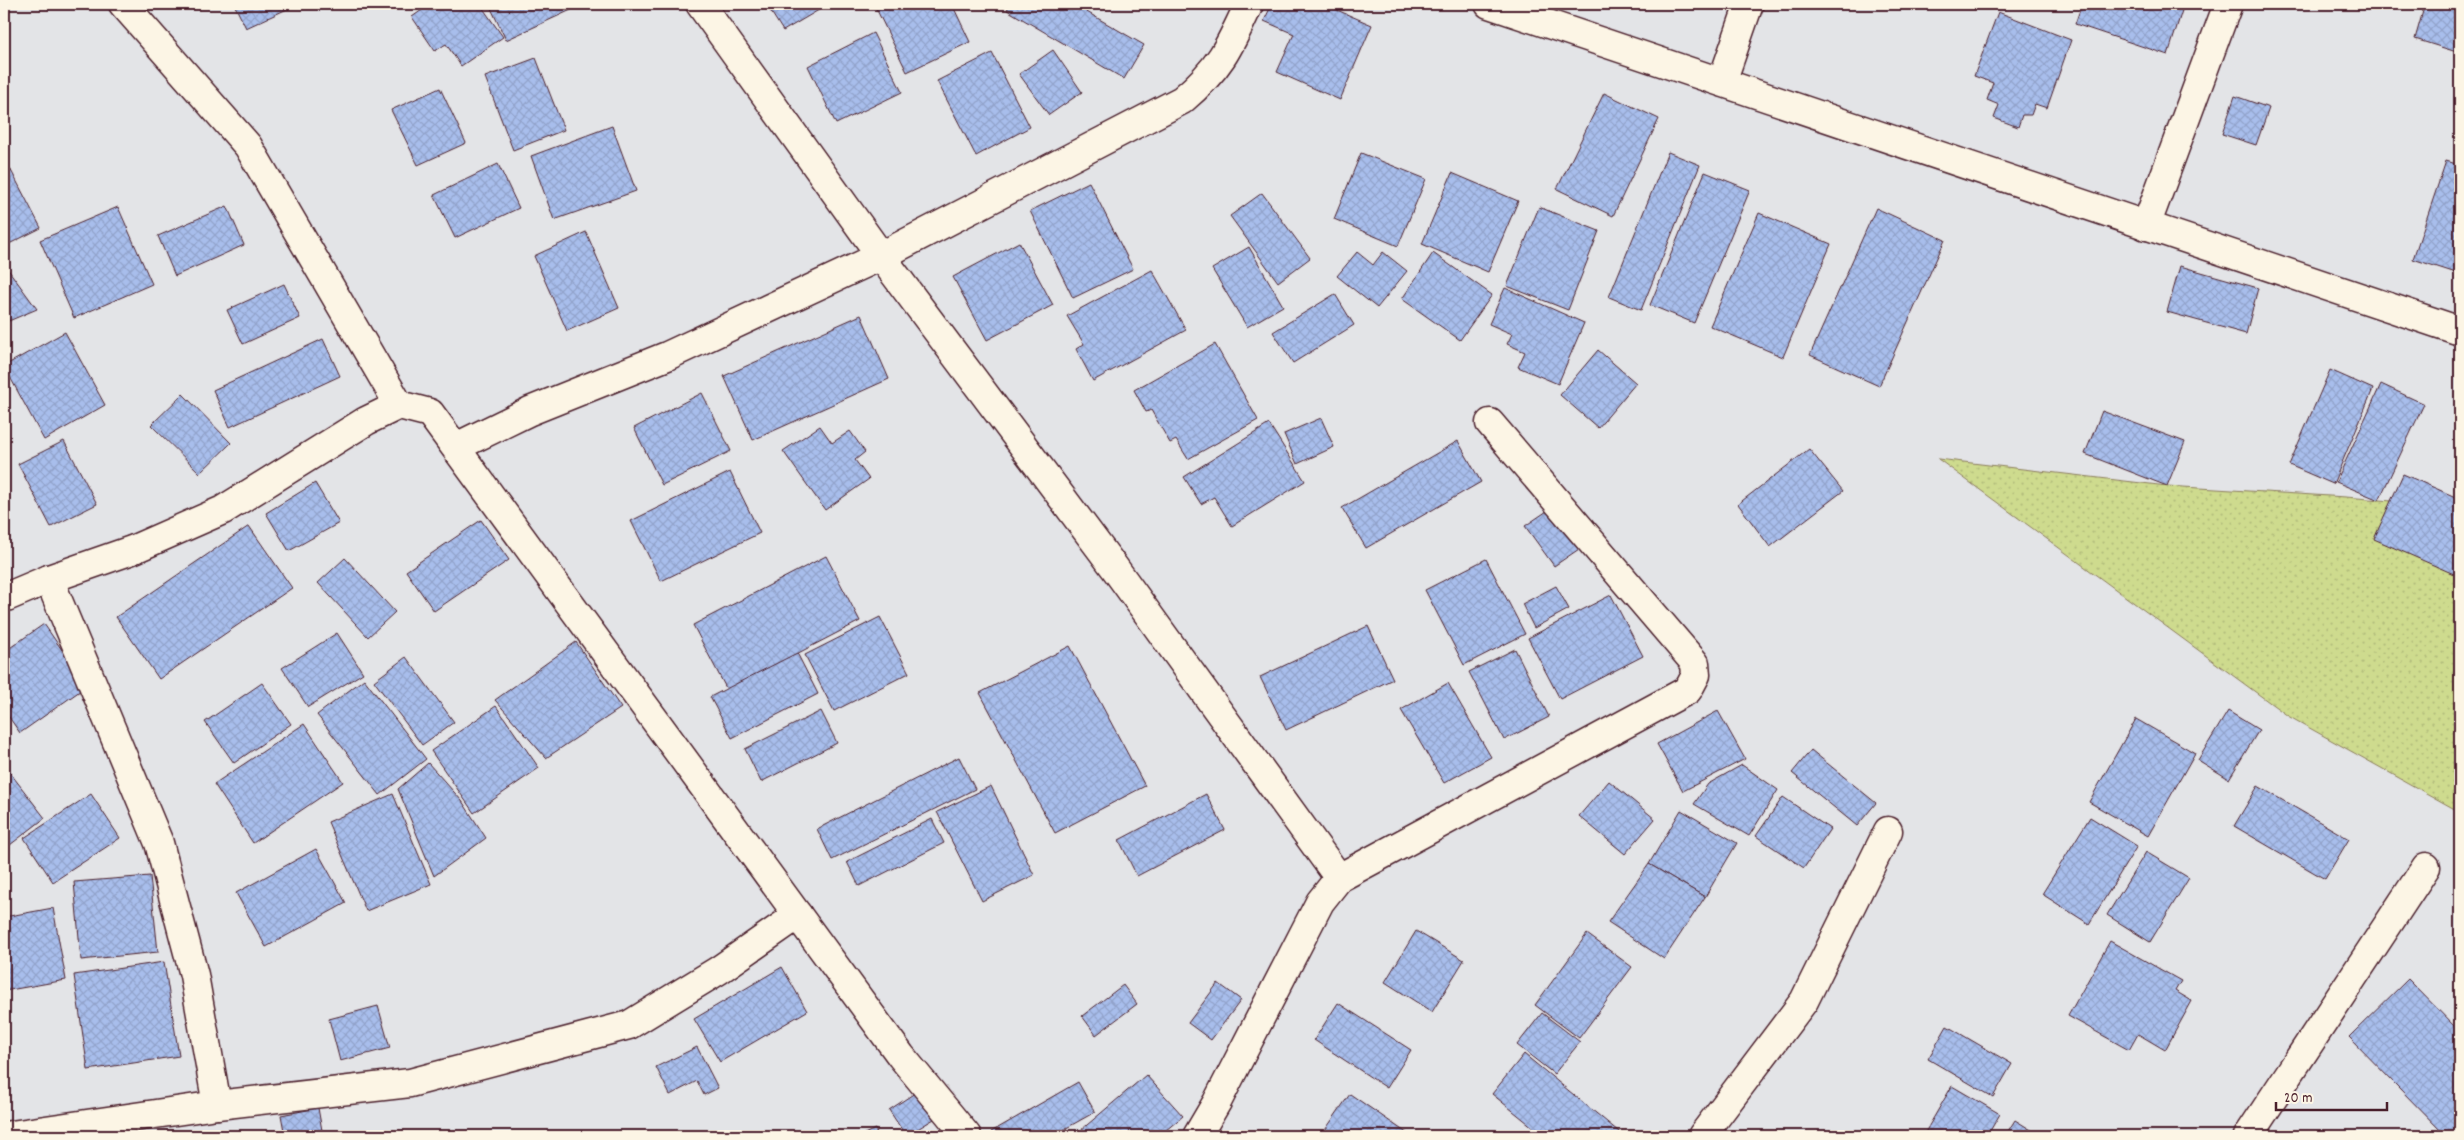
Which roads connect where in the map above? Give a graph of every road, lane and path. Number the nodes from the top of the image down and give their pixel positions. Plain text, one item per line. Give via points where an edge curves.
1 (123, 4) edge
2 (700, 4) edge
3 (1249, 4) edge
4 (1489, 4) edge
5 (1749, 4) edge
6 (2228, 4) edge
7 (1722, 82) junction
8 (2146, 226) junction
9 (881, 256) junction
10 (2460, 330) edge
11 (399, 405) junction
12 (1490, 424) dead end
13 (456, 447) junction
14 (49, 579) junction
15 (4, 598) edge
16 (1888, 831) dead end
17 (2426, 867) dead end
18 (1339, 878) junction
19 (798, 915) junction
20 (217, 1105) junction
21 (4, 1136) edge
22 (966, 1136) edge
23 (1197, 1136) edge
24 (1702, 1136) edge
25 (2248, 1136) edge

1 - 11 street via 248,146
2 - 9 street
3 - 9 street via 1221,62 1182,100
4 - 7 street
5 - 7 street
6 - 8 street
7 - 8 street
8 - 10 street
9 - 13 street via 667,356 530,411
9 - 18 street via 1114,567
11 - 13 street via 430,413
11 - 14 street via 366,421 223,510 132,550
12 - 18 street via 1695,663 1696,675 1688,690
13 - 19 street
14 - 15 street
14 - 20 street via 159,843 194,975
16 - 24 street via 1804,1001
17 - 25 street
18 - 23 street via 1320,902
19 - 20 street via 719,970 629,1025 410,1083
19 - 22 street via 901,1056
20 - 21 street

